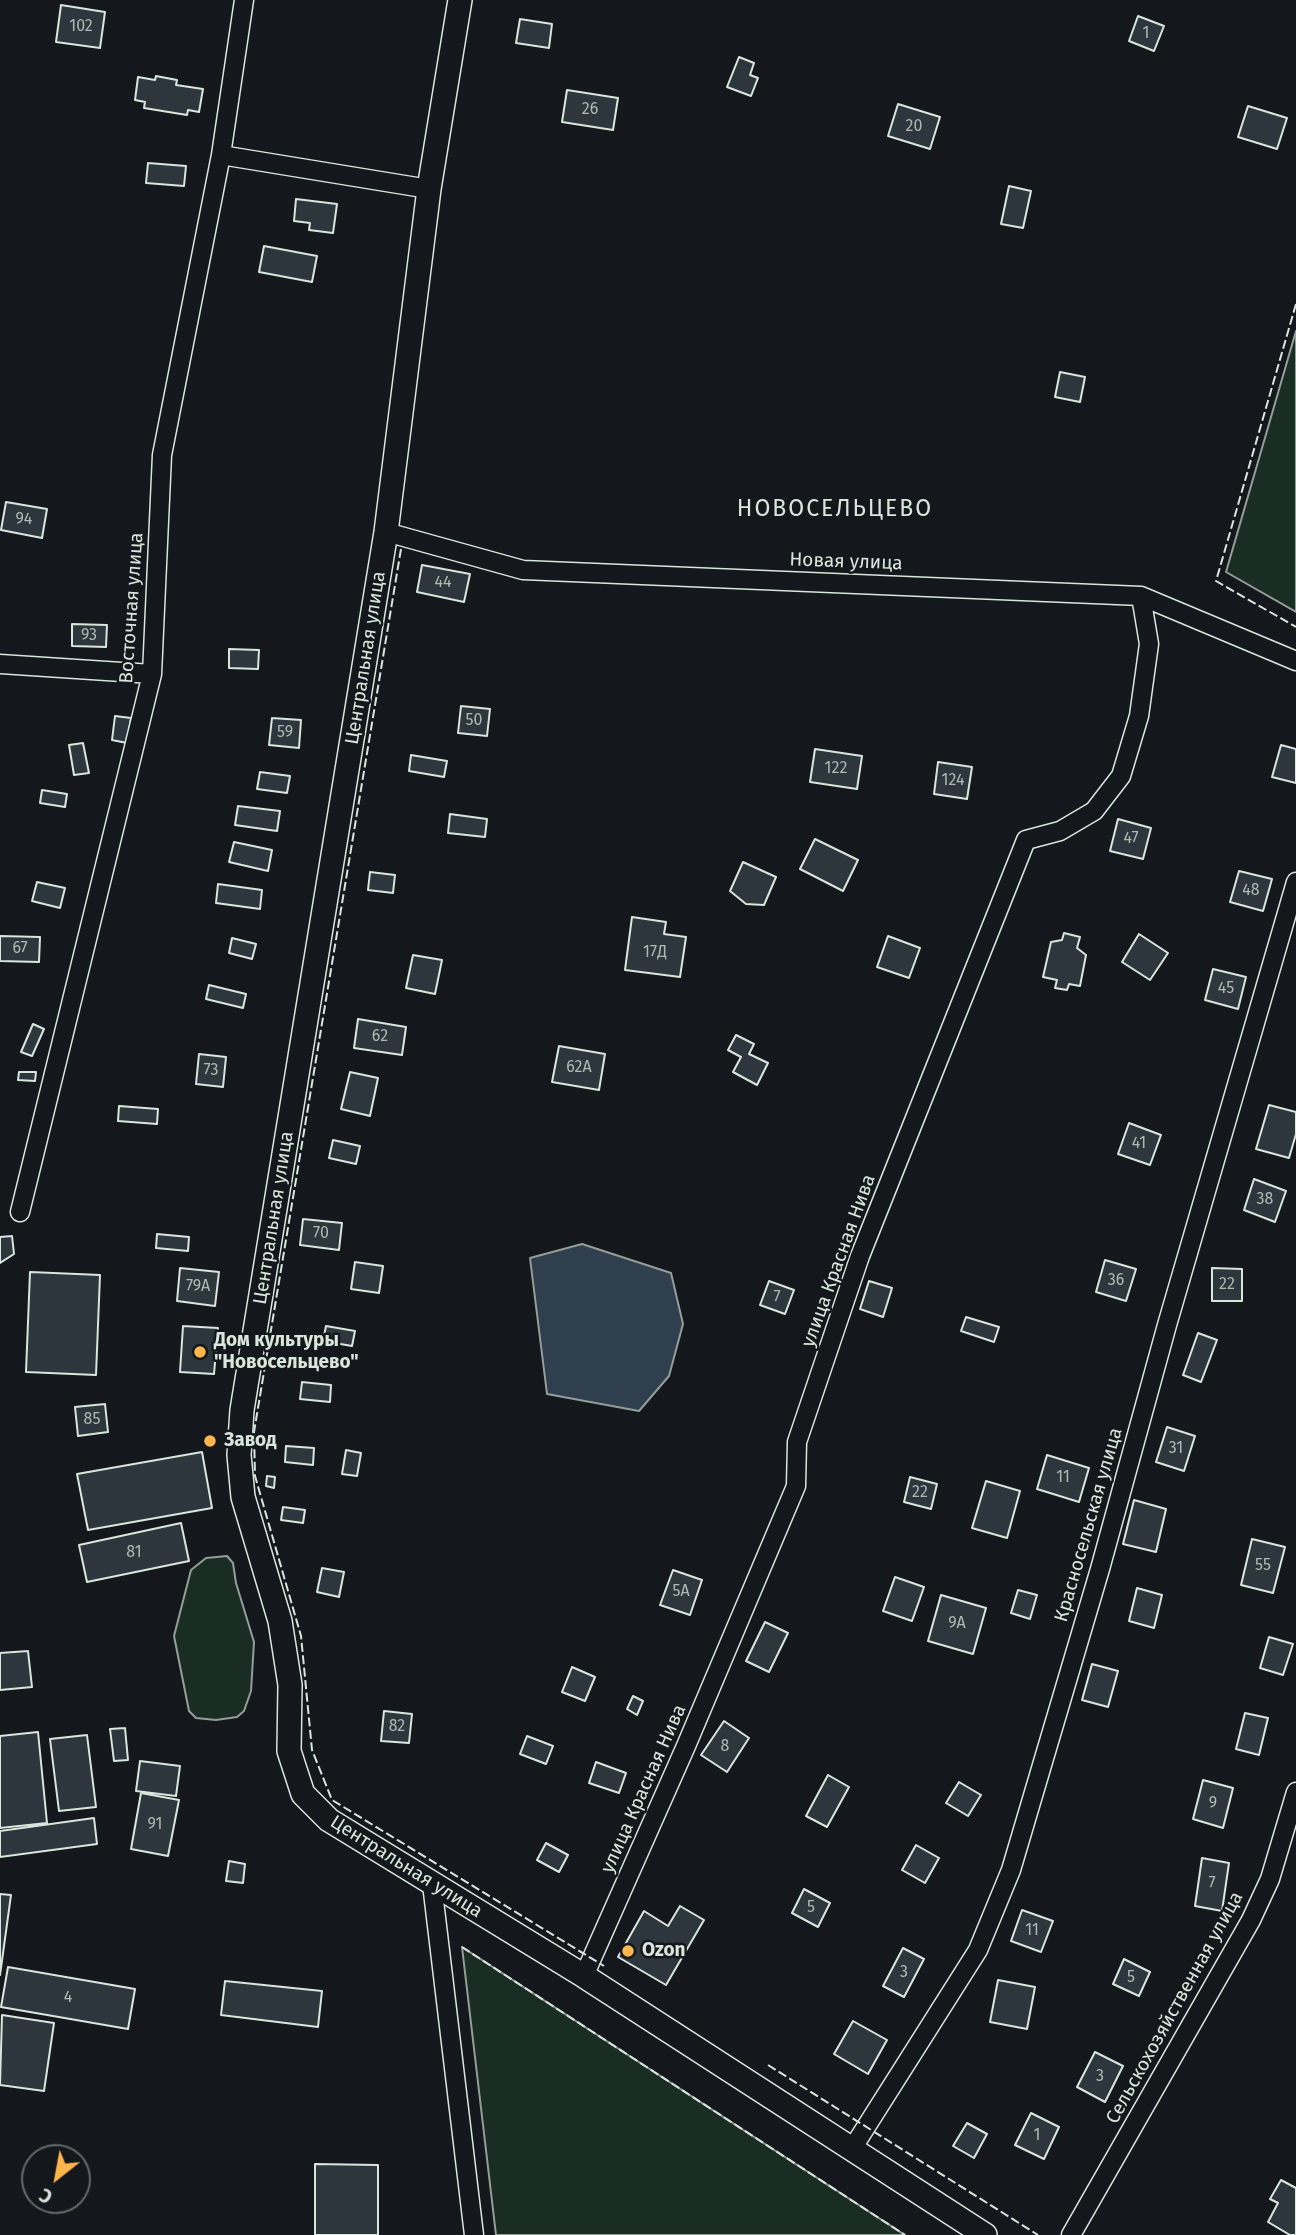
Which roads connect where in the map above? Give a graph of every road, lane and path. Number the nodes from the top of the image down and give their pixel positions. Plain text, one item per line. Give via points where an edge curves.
1 (244, 0) edge
2 (460, 0) edge
3 (221, 155) junction
4 (429, 189) junction
5 (386, 532) junction
6 (1141, 596) junction
7 (1296, 661) edge
8 (0, 664) edge
9 (152, 674) junction
10 (1296, 882) edge
11 (20, 1212) dead end
12 (1296, 1792) edge
13 (432, 1884) junction
14 (584, 1976) junction
15 (852, 2149) junction
16 (474, 2235) edge
17 (985, 2235) edge
18 (1071, 2235) edge

1 - 3 street, Восточная улица
2 - 4 street, Центральная улица
3 - 4 street
3 - 9 street, Восточная улица via 162,456
4 - 5 street, Центральная улица
5 - 6 street, Новая улица via 523,570
5 - 13 street, Центральная улица via 242,1410 239,1455 243,1497 280,1621 290,1685 289,1751 303,1794 328,1820
6 - 7 street, Новая улица
6 - 14 street, улица Красная Нива via 1149,644 1139,716 1121,776 1094,811 1060,831 1026,840 860,1256 797,1442 796,1486
8 - 9 street
9 - 11 street, Восточная улица
10 - 15 street, Красносельская улица via 1011,1870 978,1950
12 - 18 street, Сельскохозяйственная улица via 1270,1879 1251,1920
13 - 14 street, Центральная улица
13 - 16 street
14 - 15 street, Центральная улица
15 - 17 street, Центральная улица

